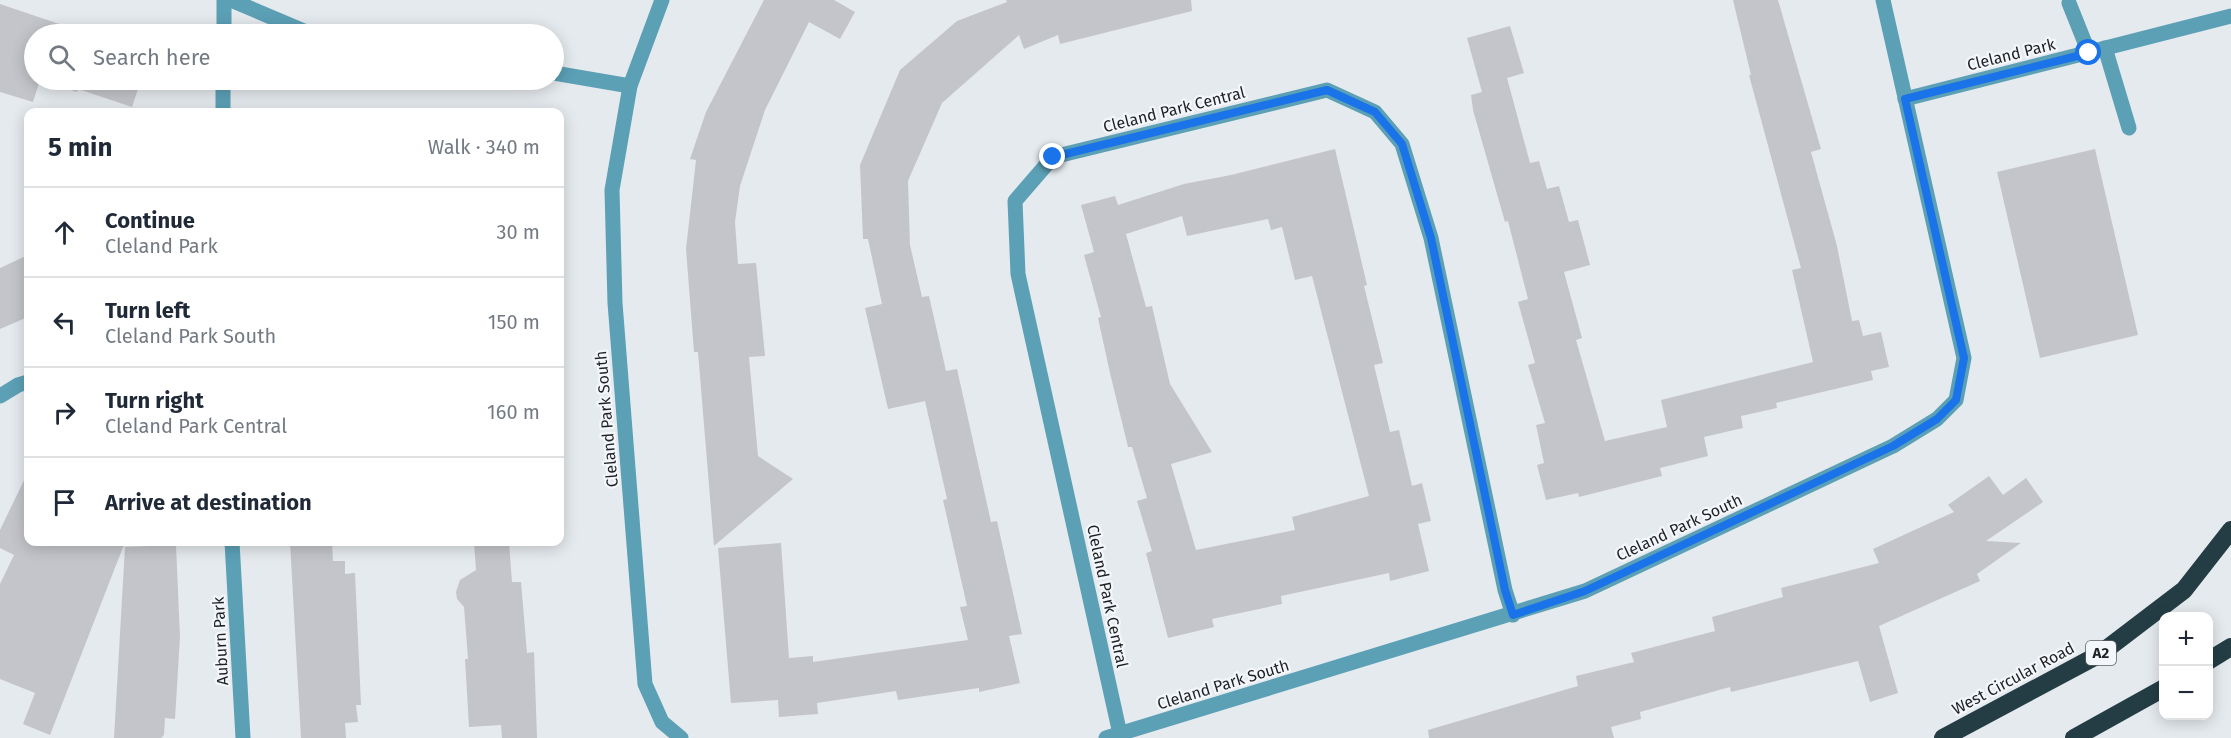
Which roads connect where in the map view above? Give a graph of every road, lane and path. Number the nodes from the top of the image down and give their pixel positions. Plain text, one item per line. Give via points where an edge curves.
1 (224, 0) edge
2 (231, 0) edge
3 (662, 0) edge
4 (1883, 0) edge
5 (2069, 3) dead end
6 (2231, 16) edge
7 (224, 24) edge
8 (287, 24) edge
9 (2105, 48) junction
10 (2089, 53) junction
11 (564, 75) edge
12 (630, 86) junction
13 (223, 90) edge
14 (1905, 99) junction
15 (223, 108) edge
16 (2129, 128) dead end
17 (24, 383) edge
18 (0, 396) edge
19 (2231, 531) edge
20 (232, 546) edge
21 (1513, 615) junction
22 (2231, 647) edge
23 (2213, 658) edge
24 (2159, 690) edge
25 (1113, 736) edge
26 (243, 738) edge
27 (681, 738) edge
28 (1942, 738) edge
29 (2074, 738) edge

1 - 7 street
2 - 8 street
3 - 12 street, Cleland Park South
4 - 14 street, Cleland Park South
5 - 10 street
6 - 9 street, Cleland Park
9 - 10 street, Cleland Park
9 - 16 street
10 - 14 street, Cleland Park
11 - 12 street
12 - 27 street, Cleland Park South via 612,190 616,315 645,684 662,722
13 - 15 street
14 - 21 street, Cleland Park South via 1964,358 1956,400 1937,419 1893,446 1585,591
17 - 18 street
19 - 28 highway, West Circular Road / A2 via 2184,590 2100,654
20 - 26 street, Auburn Park
21 - 25 street, Cleland Park South
21 - 25 street, Cleland Park Central via 1431,238 1402,144 1375,112 1327,90 1053,157 1015,201 1018,274
22 - 23 highway
24 - 29 highway

